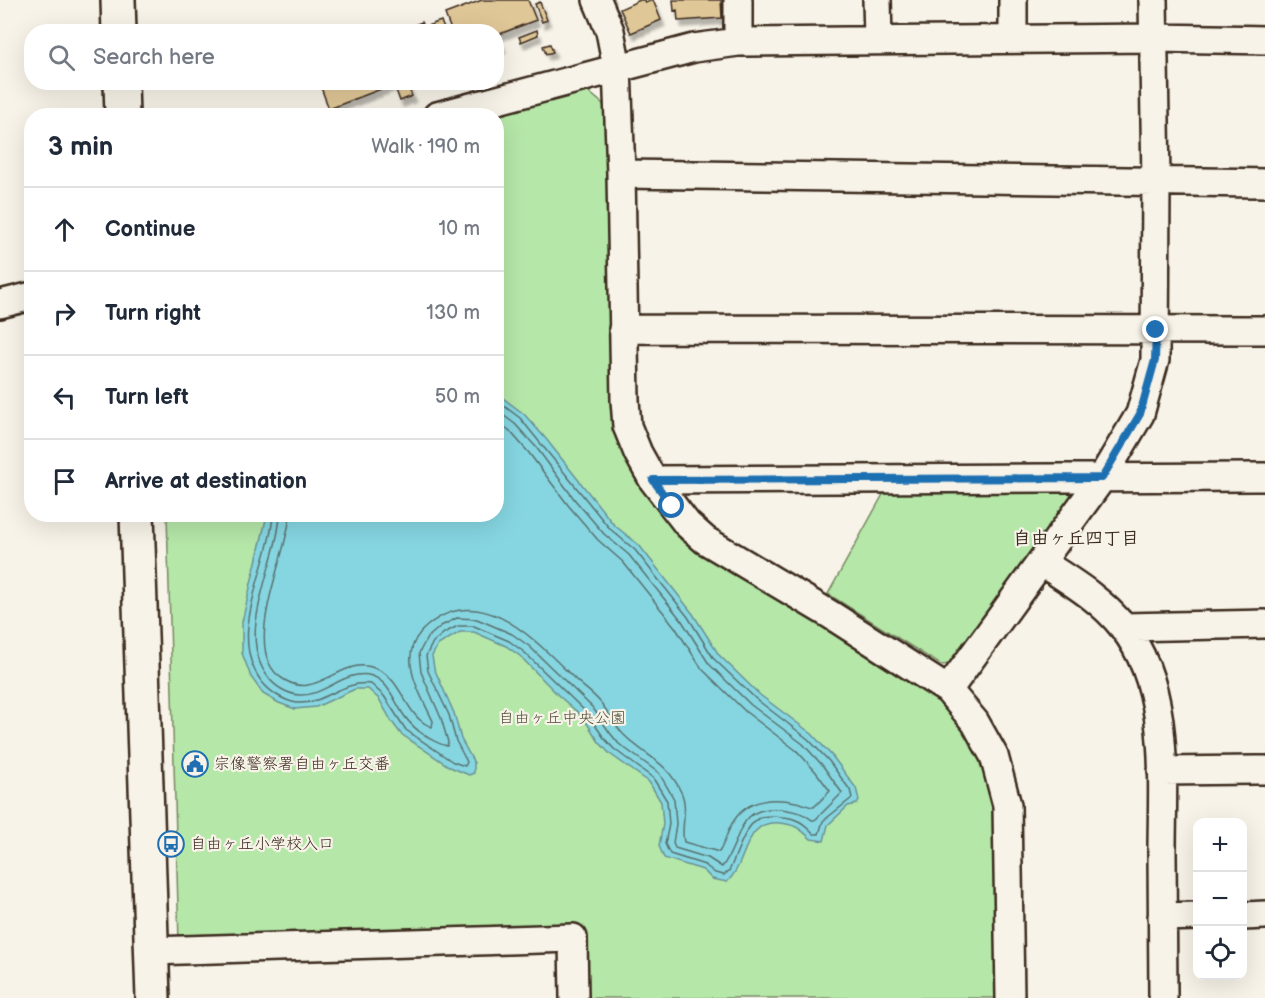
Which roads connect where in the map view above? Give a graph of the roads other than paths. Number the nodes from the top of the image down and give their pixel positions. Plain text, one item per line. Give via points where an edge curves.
1 (118, 0) edge
2 (597, 0) edge
3 (738, 0) edge
4 (877, 0) edge
5 (1013, 0) edge
6 (1153, 0) edge
7 (119, 24) edge
8 (1153, 38) junction
9 (1013, 39) junction
10 (878, 40) junction
11 (1265, 40) edge
12 (738, 42) junction
13 (617, 67) junction
14 (121, 90) edge
15 (122, 108) edge
16 (466, 108) edge
17 (621, 174) junction
18 (1156, 181) junction
19 (1265, 183) edge
20 (24, 298) edge
21 (0, 304) edge
22 (623, 329) junction
23 (1156, 330) junction
24 (1265, 330) edge
25 (1265, 477) edge
26 (1102, 478) junction
27 (653, 480) junction
28 (137, 522) edge
29 (1041, 562) junction
30 (1265, 624) edge
31 (1124, 627) junction
32 (948, 690) junction
33 (1265, 770) edge
34 (1162, 771) junction
35 (1265, 915) edge
36 (1193, 916) edge
37 (1247, 916) edge
38 (1162, 917) junction
39 (151, 951) junction
40 (153, 998) edge
41 (574, 998) edge
42 (1010, 998) edge
43 (1163, 998) edge

1 - 7 street
2 - 13 street via 610,32
3 - 12 street
4 - 10 street
5 - 9 street
6 - 8 street
8 - 9 street
8 - 11 street
8 - 18 street
9 - 10 street
10 - 12 street
12 - 13 street via 694,48
13 - 16 street
13 - 17 street
14 - 15 street
17 - 18 street
17 - 22 street
18 - 19 street
18 - 23 street
20 - 21 street
22 - 23 street
22 - 27 street via 627,426
23 - 24 street
23 - 26 street via 1155,360 1140,414
25 - 26 street
26 - 27 street
26 - 29 street
27 - 32 street via 687,524 705,540
28 - 39 street
29 - 31 street via 1092,595
29 - 32 street
30 - 31 street
31 - 34 street via 1154,690 1160,720
32 - 42 street via 975,722 994,756 1007,805
33 - 34 street
34 - 38 street
35 - 37 street
36 - 38 street
38 - 43 street
39 - 40 street
39 - 41 street via 573,938

